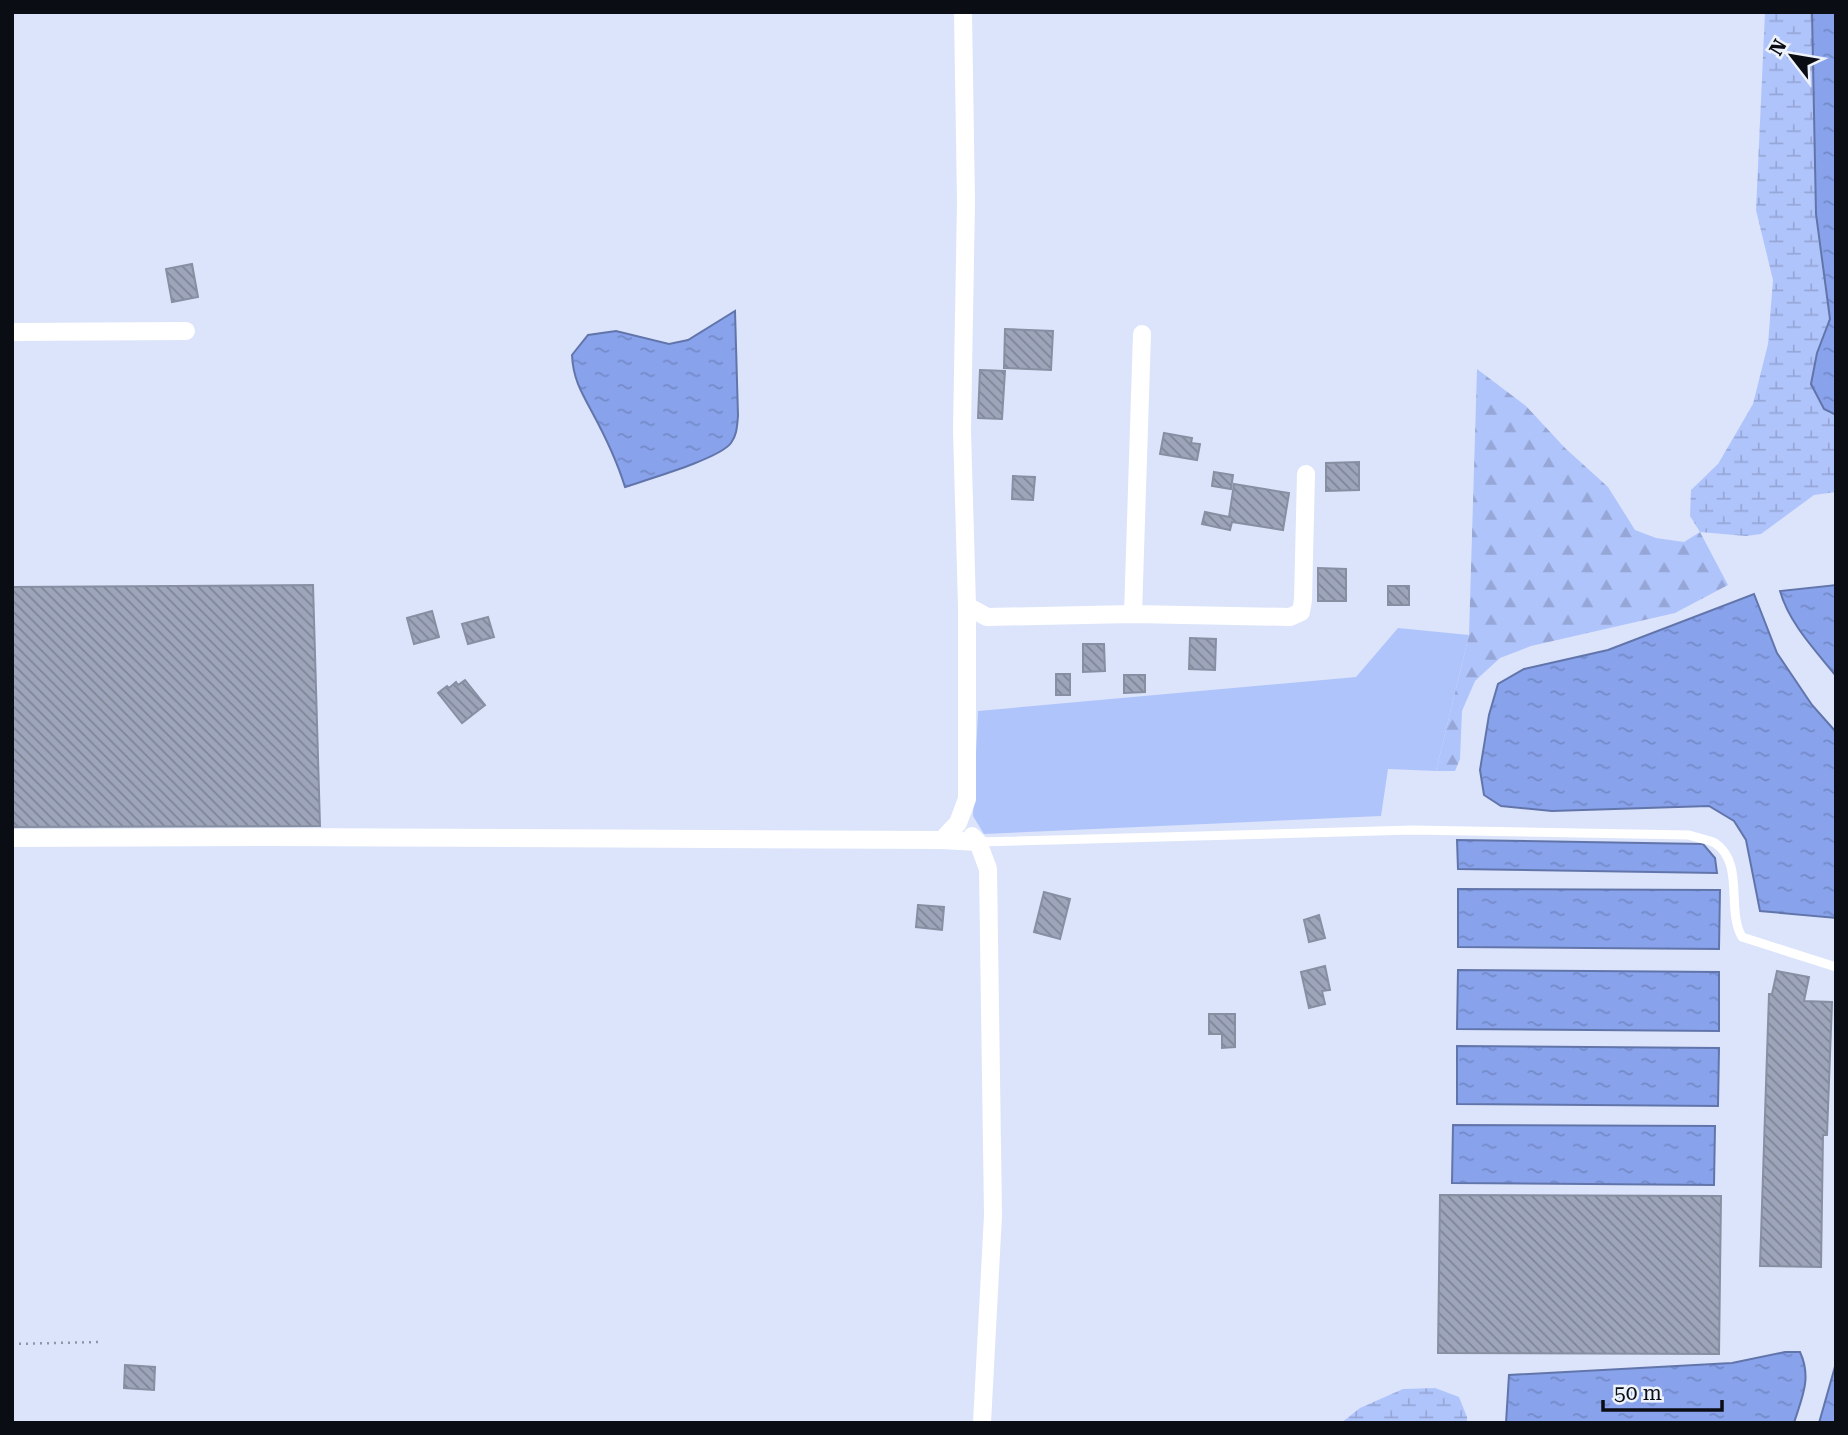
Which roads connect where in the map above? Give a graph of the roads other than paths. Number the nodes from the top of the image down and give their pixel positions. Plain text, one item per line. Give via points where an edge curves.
1 (962, 12) edge
2 (186, 331) dead end
3 (12, 332) edge
4 (1142, 334) dead end
5 (1306, 474) dead end
6 (967, 606) junction
7 (1133, 614) junction
8 (987, 617) junction
9 (967, 640) junction
10 (958, 823) junction
11 (12, 838) edge
12 (942, 840) junction
13 (978, 842) junction
14 (1836, 967) edge
15 (982, 1423) edge

1 - 6 street via 966,202 962,430
2 - 3 street
4 - 7 street
5 - 7 street via 1301,612 1276,618
6 - 8 street
6 - 9 street
7 - 8 street
8 - 9 street
9 - 10 street via 967,799
10 - 12 street
10 - 13 street
11 - 12 street
12 - 13 street
13 - 14 lane via 1413,830 1689,835 1713,842 1726,852 1735,925 1742,937
13 - 15 street via 988,869 993,1215

